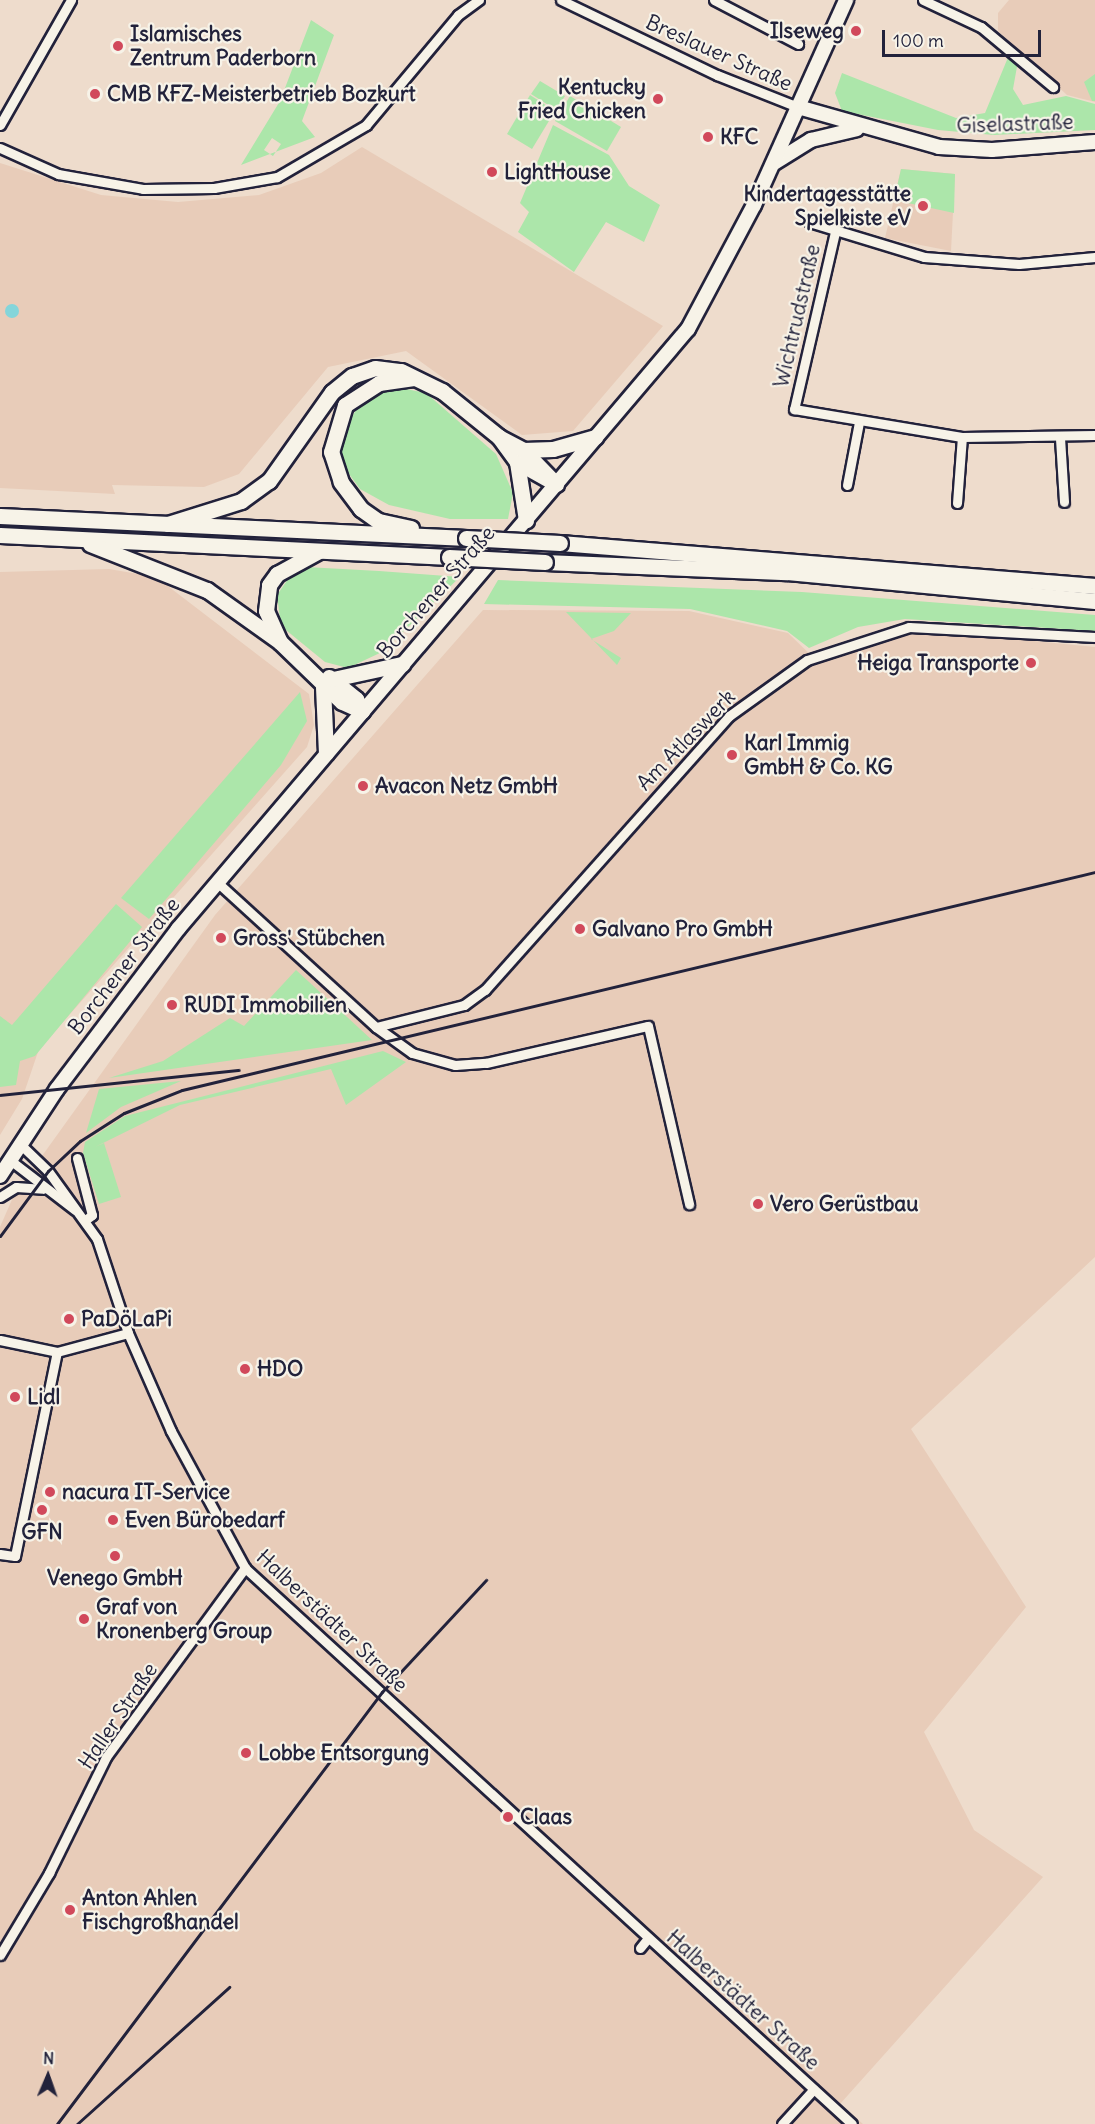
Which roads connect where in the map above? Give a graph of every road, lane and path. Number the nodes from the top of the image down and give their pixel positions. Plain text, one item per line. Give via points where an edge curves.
1 (71, 0) edge
2 (478, 0) edge
3 (561, 0) edge
4 (714, 0) edge
5 (846, 0) edge
6 (923, 0) edge
7 (798, 44) dead end
8 (1053, 87) dead end
9 (798, 107) junction
10 (0, 126) edge
11 (860, 129) junction
12 (1095, 142) edge
13 (0, 148) edge
14 (774, 163) junction
15 (809, 222) dead end
16 (835, 232) junction
17 (1095, 257) edge
18 (417, 377) junction
19 (859, 422) junction
20 (1095, 435) edge
21 (595, 437) junction
22 (962, 437) junction
23 (1060, 438) junction
24 (520, 456) junction
25 (556, 484) junction
26 (847, 485) dead end
27 (1064, 502) dead end
28 (957, 503) dead end
29 (0, 516) edge
30 (526, 520) junction
31 (168, 524) junction
32 (0, 535) edge
33 (72, 538) junction
34 (466, 538) junction
35 (321, 550) junction
36 (1095, 586) edge
37 (1095, 601) edge
38 (1095, 637) edge
39 (280, 642) junction
40 (402, 664) junction
41 (328, 683) junction
42 (362, 711) junction
43 (326, 753) junction
44 (217, 882) junction
45 (376, 1027) junction
46 (19, 1143) junction
47 (77, 1158) dead end
48 (10, 1160) junction
49 (0, 1176) edge
50 (45, 1190) junction
51 (0, 1197) edge
52 (689, 1204) dead end
53 (83, 1216) junction
54 (128, 1333) junction
55 (0, 1340) edge
56 (57, 1352) junction
57 (0, 1554) edge
58 (245, 1568) junction
59 (648, 1938) junction
60 (640, 1948) dead end
61 (0, 1955) edge
62 (814, 2089) junction
63 (782, 2124) edge
64 (852, 2124) edge

1 - 10 street
2 - 13 street via 458,15 366,125 277,177 214,188 143,189 58,174
3 - 9 street, Breslauer Straße
4 - 7 street
5 - 9 main road, Borchener Straße
6 - 8 street via 981,27
9 - 11 main road, Giselastraße
9 - 14 main road, Borchener Straße
11 - 12 main road, Giselastraße via 939,147 992,150
11 - 14 main road via 811,140
14 - 21 main road, Borchener Straße via 688,329
15 - 16 street
16 - 17 street via 953,260 1028,264
16 - 19 street, Wichtrudstraße via 794,409
18 - 24 highway
18 - 31 highway via 388,367 352,376 316,411 269,482 241,501
18 - 34 highway via 379,383 345,405 332,434 334,467 352,499 378,520
19 - 22 street
19 - 26 street
20 - 23 street
21 - 24 highway
21 - 25 main road, Borchener Straße
22 - 23 street
22 - 28 street
23 - 27 street
24 - 25 highway
24 - 30 highway
25 - 30 main road, Borchener Straße
29 - 31 highway
30 - 40 main road, Borchener Straße
31 - 34 highway
32 - 33 highway
33 - 35 highway
33 - 39 highway via 207,590
34 - 36 highway, bridge
35 - 37 highway, bridge via 787,573
35 - 39 highway via 277,574 268,585 266,611
38 - 45 street, Am Atlaswerk via 909,627 807,660 745,702 712,733 475,999
39 - 41 highway
40 - 41 highway
40 - 42 main road, Borchener Straße
41 - 42 highway
41 - 43 highway
42 - 43 main road, Borchener Straße
43 - 44 main road, Borchener Straße
44 - 45 street
44 - 46 main road, Borchener Straße
45 - 52 street via 412,1053 455,1065 486,1063 648,1026
46 - 48 main road, Borchener Straße
46 - 53 street, Halberstädter Straße
47 - 53 street, Halberstädter Straße via 92,1215
48 - 49 main road, Borchener Straße
48 - 50 street
50 - 51 street via 16,1187
50 - 53 street
53 - 54 street, Halberstädter Straße
54 - 56 street
54 - 58 street, Halberstädter Straße via 187,1464
55 - 56 street
56 - 57 street via 15,1556
58 - 59 street, Halberstädter Straße
58 - 61 street, Haller Straße via 106,1757 49,1873
59 - 60 street, Halberstädter Straße
59 - 62 street, Halberstädter Straße
62 - 63 street, Halberstädter Straße
62 - 64 street, Halberstädter Straße

